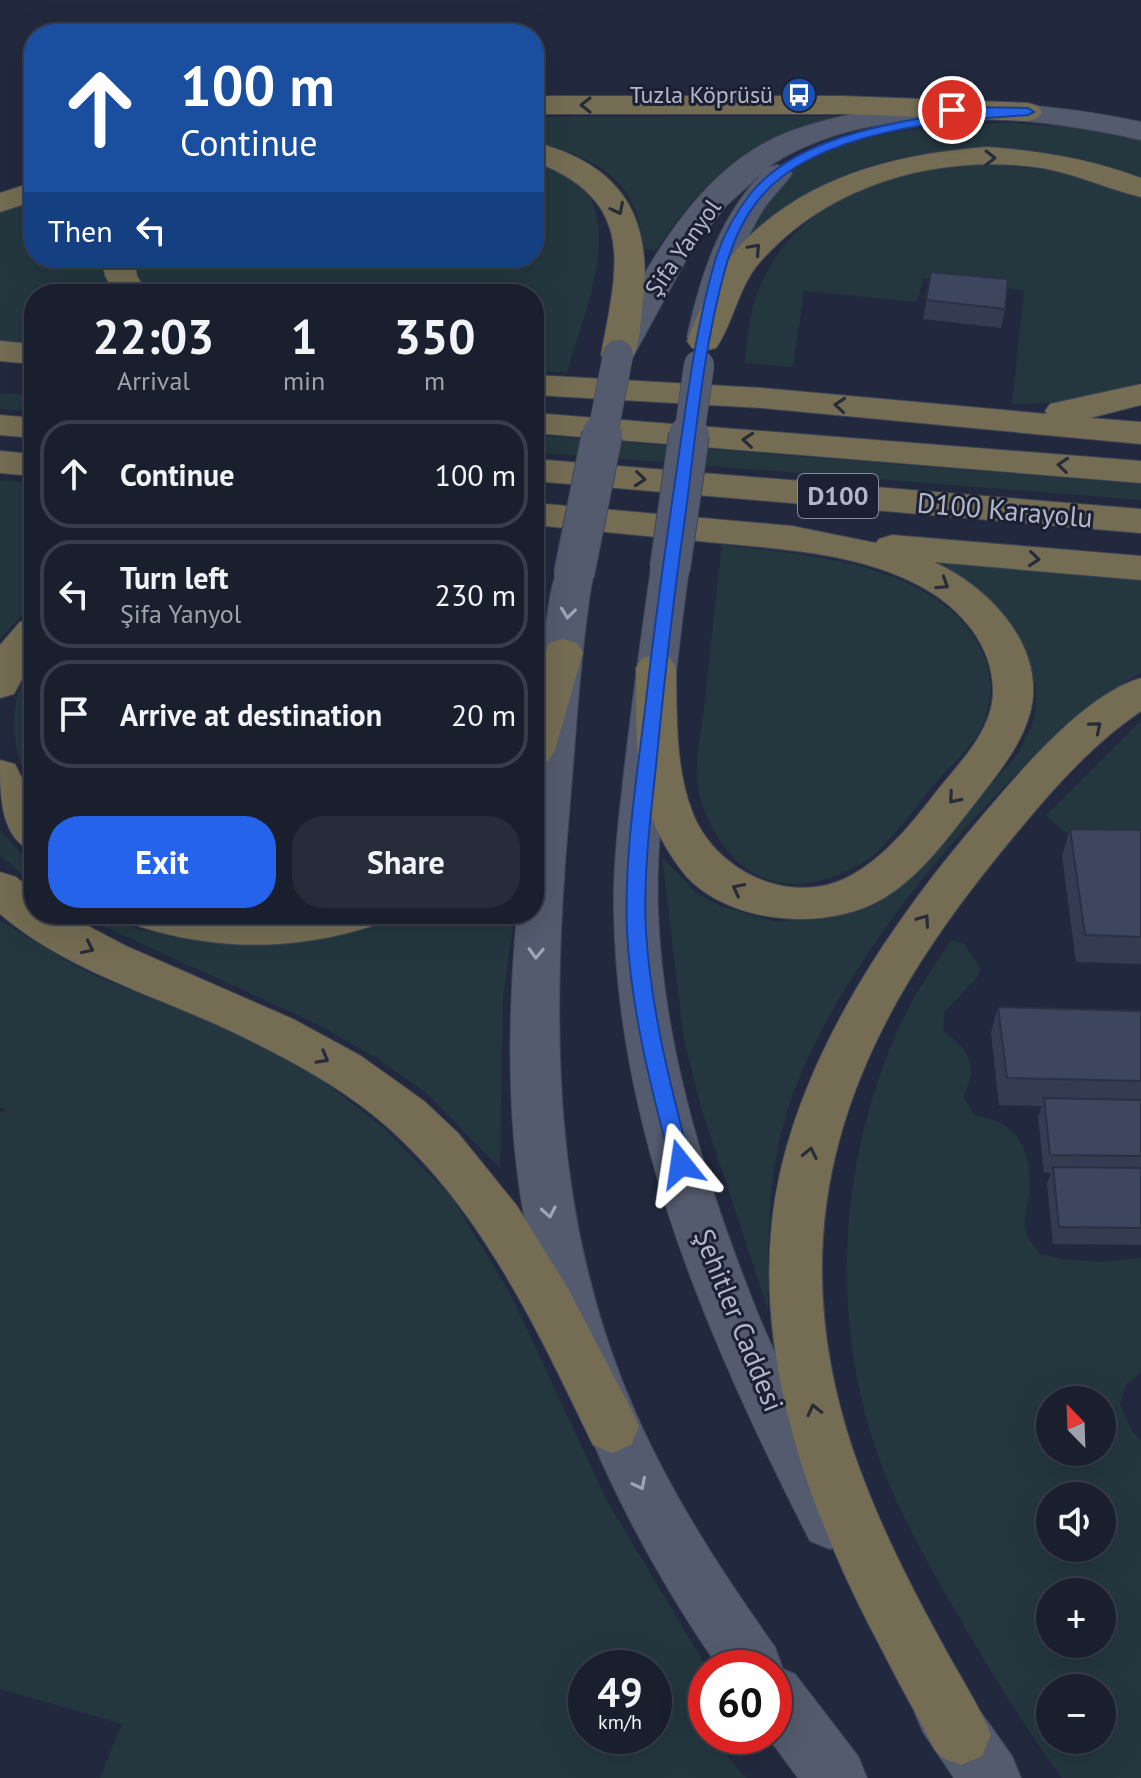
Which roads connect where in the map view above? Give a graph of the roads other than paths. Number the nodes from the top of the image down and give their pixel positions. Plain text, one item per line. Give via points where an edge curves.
1 (544, 105) edge
2 (1028, 112) junction
3 (1141, 131) edge
4 (544, 154) edge
5 (1141, 188) edge
6 (24, 195) edge
7 (0, 203) edge
8 (702, 353) junction
9 (0, 354) edge
10 (24, 355) edge
11 (618, 355) junction
12 (0, 382) edge
13 (24, 384) edge
14 (544, 386) edge
15 (1141, 394) edge
16 (894, 410) junction
17 (544, 424) edge
18 (0, 425) edge
19 (24, 427) edge
20 (1141, 433) edge
21 (0, 462) edge
22 (24, 464) edge
23 (544, 471) edge
24 (1141, 472) edge
25 (544, 515) edge
26 (1141, 521) edge
27 (761, 535) junction
28 (1141, 568) edge
29 (24, 643) edge
30 (563, 652) junction
31 (656, 668) junction
32 (0, 684) edge
33 (1141, 692) edge
34 (544, 716) edge
35 (0, 775) edge
36 (24, 824) edge
37 (544, 857) edge
38 (0, 889) edge
39 (24, 908) edge
40 (44, 924) edge
41 (201, 924) edge
42 (309, 924) edge
43 (538, 924) edge
44 (612, 1427) junction
45 (742, 1650) edge
46 (792, 1719) edge
47 (961, 1735) junction
48 (836, 1778) edge
49 (990, 1778) edge

2 -> 1 highway via 843,105
2 - 3 main road, Şifa Yanyol
2 - 8 main road, Şehitler Caddesi via 956,116 875,131 811,153 778,173 751,201 732,234
2 - 11 main road, Şifa Yanyol via 952,110 893,116 831,129 762,158 724,190 692,228 658,277
4 -> 11 highway via 596,179 624,218 630,263
8 -> 5 highway via 729,284 765,238 819,199 866,177 946,159 1008,158 1070,165
6 - 7 highway
8 - 31 main road, Şehitler Caddesi, bridge
9 - 10 highway
11 -> 30 main road, Şifa Yanyol, bridge
12 - 13 highway
16 -> 14 highway
15 - 16 highway via 1060,412
16 - 20 highway
24 -> 17 highway, D100 Karayolu / D100
18 - 19 highway
21 - 22 highway
23 -> 26 highway, D100 Karayolu / D100
25 - 27 highway, D100
27 -> 28 highway
27 -> 31 highway via 842,547 908,566 935,578 975,609 993,630 1014,674 1011,717 994,748 895,865 869,886 842,899 815,903 748,895 699,862 672,820 658,751
29 - 32 highway
30 - 34 highway
30 -> 37 main road
31 - 47 main road, Şehitler Caddesi via 638,835 636,913 645,1002 673,1137 708,1249 787,1436 883,1614
47 -> 33 highway via 886,1601 825,1452 801,1340 794,1273 799,1212 811,1146 832,1086 901,954 1010,811 1074,745
35 - 36 highway
38 -> 39 highway
40 -> 44 highway via 261,1025 360,1081 407,1115 471,1184 528,1266
41 - 42 highway
43 -> 44 main road via 534,1002 539,1143 559,1265
44 -> 45 main road via 668,1536
46 - 48 main road
47 - 49 main road, Şehitler Caddesi

